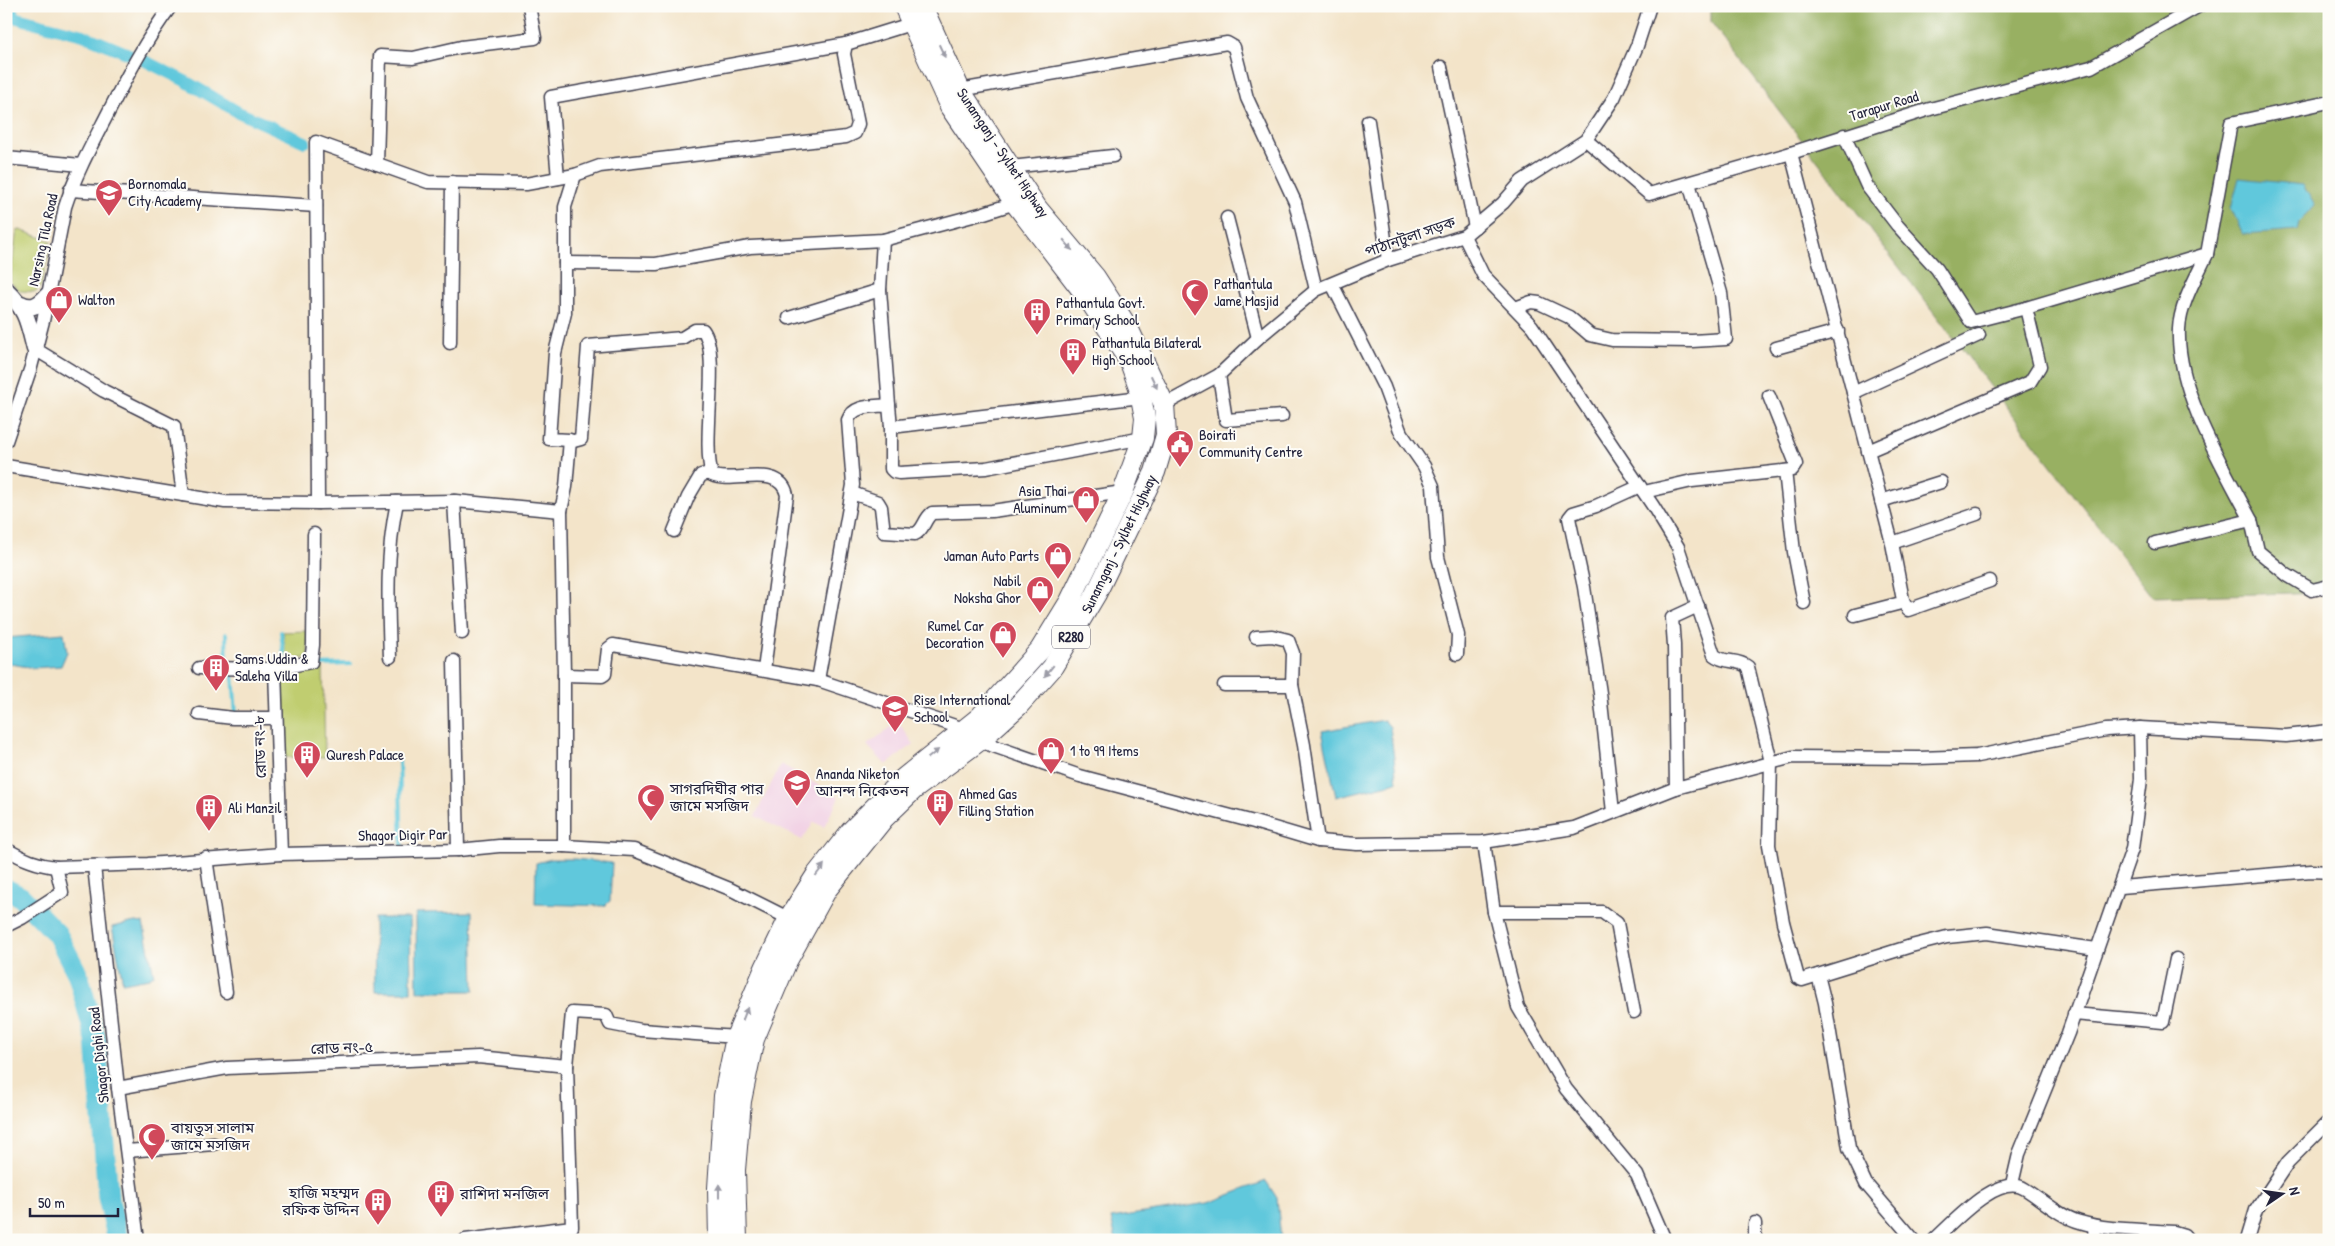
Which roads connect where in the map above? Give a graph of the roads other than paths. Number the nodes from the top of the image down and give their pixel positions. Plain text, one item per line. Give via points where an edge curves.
1 (171, 6) edge
2 (529, 6) edge
3 (904, 6) edge
4 (1650, 6) edge
5 (2200, 6) edge
6 (920, 16) edge
7 (846, 44) junction
8 (1441, 67) dead end
9 (960, 90) junction
10 (2329, 102) edge
11 (1368, 121) dead end
12 (1844, 135) junction
13 (1586, 140) junction
14 (1792, 153) junction
15 (1113, 156) dead end
16 (6, 158) edge
17 (377, 164) junction
18 (81, 165) junction
19 (1010, 167) junction
20 (575, 175) junction
21 (558, 178) junction
22 (452, 182) junction
23 (1689, 183) junction
24 (70, 190) junction
25 (1015, 203) junction
26 (316, 206) junction
27 (1227, 218) dead end
28 (1475, 227) junction
29 (1045, 230) junction
30 (1464, 236) junction
31 (883, 240) junction
32 (2207, 254) junction
33 (1388, 260) junction
34 (565, 263) junction
35 (1332, 284) junction
36 (6, 290) edge
37 (880, 290) junction
38 (1316, 290) junction
39 (48, 295) junction
40 (21, 304) junction
41 (1515, 308) junction
42 (2026, 308) junction
43 (789, 318) dead end
44 (1838, 331) junction
45 (1979, 335) dead end
46 (1258, 338) junction
47 (450, 344) dead end
48 (1776, 348) dead end
49 (35, 349) junction
50 (1219, 375) junction
51 (1854, 393) junction
52 (1769, 396) dead end
53 (1141, 397) junction
54 (1164, 404) junction
55 (888, 406) junction
56 (1282, 416) dead end
57 (891, 427) junction
58 (1144, 428) junction
59 (6, 441) edge
60 (570, 442) junction
61 (1868, 451) junction
62 (6, 466) edge
63 (1785, 471) junction
64 (711, 473) junction
65 (1941, 482) dead end
66 (1642, 489) junction
67 (1123, 492) junction
68 (852, 493) junction
69 (183, 495) junction
70 (454, 501) junction
71 (1881, 501) junction
72 (396, 502) junction
73 (318, 503) junction
74 (561, 511) junction
75 (1976, 514) dead end
76 (2251, 520) junction
77 (674, 531) dead end
78 (314, 534) dead end
79 (1892, 543) junction
80 (2155, 543) dead end
81 (1990, 581) dead end
82 (2329, 586) edge
83 (1903, 600) junction
84 (1804, 602) dead end
85 (1698, 606) junction
86 (1855, 615) dead end
87 (462, 633) dead end
88 (1256, 637) dead end
89 (1458, 654) dead end
90 (390, 657) dead end
91 (454, 661) dead end
92 (199, 668) dead end
93 (274, 669) junction
94 (764, 670) junction
95 (564, 675) junction
96 (818, 680) junction
97 (1224, 685) dead end
98 (1292, 685) junction
99 (199, 714) dead end
100 (276, 718) junction
101 (2140, 728) junction
102 (2329, 731) edge
103 (971, 735) junction
104 (1771, 762) junction
105 (1676, 788) junction
106 (1613, 812) junction
107 (1318, 841) junction
108 (1484, 842) junction
109 (564, 846) junction
110 (6, 849) edge
111 (458, 850) junction
112 (281, 854) junction
113 (206, 858) junction
114 (94, 866) junction
115 (56, 867) junction
116 (2329, 872) edge
117 (2121, 887) junction
118 (1494, 912) junction
119 (797, 923) junction
120 (6, 926) edge
121 (2096, 949) junction
122 (2176, 960) dead end
123 (1818, 975) junction
124 (226, 992) dead end
125 (1634, 1012) dead end
126 (2074, 1014) junction
127 (736, 1037) junction
128 (567, 1066) junction
129 (118, 1088) junction
130 (2329, 1121) edge
131 (214, 1144) dead end
132 (126, 1151) junction
133 (2012, 1184) junction
134 (1755, 1223) dead end
135 (2094, 1226) junction
136 (138, 1240) edge
137 (465, 1240) edge
138 (719, 1240) edge
139 (736, 1240) edge
140 (1665, 1240) edge
141 (1755, 1240) edge
142 (1914, 1240) edge
143 (1934, 1240) edge
144 (2095, 1240) edge
145 (2188, 1240) edge
146 (2247, 1240) edge

1 - 18 street, Narsing Tila Road via 136,57
2 - 17 street via 535,38 461,47 413,58 380,56
3 - 6 main road, Sunamganj - Sylhet Highway / R280
4 - 13 street, পাঠানটুলা সড়ক via 1614,98
5 - 12 street, Tarapur Road via 2091,67
6 - 7 street
6 -> 9 main road, Sunamganj - Sylhet Highway / R280
6 - 25 main road, Sunamganj - Sylhet Highway / R280 via 950,107
7 - 20 street via 844,54 858,124 855,133 846,137 600,166
7 - 21 street via 551,97
8 - 28 street
9 - 19 main road, Sunamganj - Sylhet Highway / R280
9 - 38 street via 1227,43 1234,47 1247,98 1295,202
10 - 32 street via 2231,123
11 - 33 street
12 - 14 street, Tarapur Road
12 - 42 street via 1868,186 1897,225 1937,269 1971,322
13 - 23 street, Tarapur Road via 1649,194
13 - 28 street, পাঠানটুলা সড়ক via 1522,182
14 - 23 street, Tarapur Road
14 - 44 street
15 - 19 street
16 - 18 street
17 - 22 street via 428,182
17 - 26 street via 316,142
18 - 24 street, Narsing Tila Road
19 - 29 main road, Sunamganj - Sylhet Highway / R280
20 - 21 street
20 - 34 street via 565,207
21 - 22 street via 526,184
22 - 47 street
23 - 41 street via 1721,293 1726,339 1612,340 1590,335 1569,317 1539,303 1531,302
24 - 26 street
24 - 39 street, Narsing Tila Road
25 - 29 main road, Sunamganj - Sylhet Highway / R280
25 - 31 street
26 - 73 street
27 - 46 street
28 - 30 street, পাঠানটুলা সড়ক
29 - 53 main road, Sunamganj - Sylhet Highway / R280 via 1130,362
29 -> 54 main road, Sunamganj - Sylhet Highway / R280 via 1095,277 1128,328
30 - 33 street, পাঠানটুলা সড়ক
30 - 41 street via 1484,275
31 - 34 street via 750,247 656,264
31 - 37 street
32 - 42 street
32 - 76 street via 2182,310 2179,328 2182,362 2194,403
33 - 35 street, পাঠানটুলা সড়ক
34 - 60 street via 564,313 555,353 549,439
35 - 38 street, পাঠানটুলা সড়ক
35 - 89 street via 1384,388 1401,432 1433,486 1438,556 1458,635
36 - 40 street
37 - 43 street
37 - 55 street
38 - 46 street, পাঠানটুলা সড়ক
39 - 40 street via 36,306
39 - 49 street, Narsing Tila Road
40 - 49 street
41 - 66 street via 1532,326
42 - 61 street via 2040,366 2030,382
44 - 48 street
44 - 51 street
45 - 51 street
46 - 50 street, পাঠানটুলা সড়ক
49 - 59 street, Narsing Tila Road
49 - 69 street via 104,391 174,426
50 - 54 street, পাঠানটুলা সড়ক
50 - 56 street via 1226,420
51 - 61 street
52 - 63 street via 1796,464 1792,470
53 - 57 street
53 - 58 main road, Sunamganj - Sylhet Highway / R280
54 - 58 street, পাঠানটুলা সড়ক
54 -> 103 main road, Sunamganj - Sylhet Highway / R280 via 1166,435 1155,472 1096,594 1052,668 1018,706
55 - 57 street
55 - 68 street via 856,409 848,420
57 - 58 street via 891,469 899,473 986,468
58 - 67 main road, Sunamganj - Sylhet Highway / R280
60 - 64 street via 581,439 588,346 682,338 695,330 703,330 707,335 710,371 708,432
60 - 74 street
61 - 71 street
62 - 69 street
63 - 66 street
63 - 84 street via 1794,552
64 - 77 street via 700,475
64 - 94 street via 716,477 775,478 787,494
65 - 71 street
66 - 85 street via 1678,547
66 - 106 street via 1573,513 1569,518 1584,587 1600,693
67 - 68 street via 992,510 932,513 915,534 884,532 878,502
67 - 103 main road, Sunamganj - Sylhet Highway / R280 via 1070,601 1040,650 980,717
68 - 96 street
69 - 73 street via 225,502
70 - 72 street
70 - 74 street
70 - 87 street
71 - 79 street
72 - 73 street
72 - 90 street via 390,532 387,586
74 - 95 street
75 - 79 street
76 - 80 street
76 - 82 street via 2258,551 2312,590
78 - 93 street via 311,662
79 - 83 street
81 - 83 street via 1908,610
83 - 86 street
85 - 104 street via 1714,655 1721,661 1740,660 1748,667
85 - 105 street via 1672,618
88 - 98 street via 1288,640 1293,653
91 - 111 street
92 - 93 street
93 - 100 street, রোড নং-৮
94 - 95 street via 614,645 608,649 602,676
94 - 96 street
95 - 109 street
96 - 103 street
97 - 98 street
98 - 107 street
99 - 100 street
100 - 112 street, রোড নং-৮
101 - 102 street via 2286,736
101 - 104 street via 2106,730 1977,756 1793,757
101 - 117 street via 2141,779 2135,831
103 - 107 street via 1080,776
103 - 119 main road, Sunamganj - Sylhet Highway / R280 via 884,818
104 - 105 street
104 - 123 street via 1769,845 1783,922 1798,978 1802,980
105 - 106 street
106 - 108 street via 1574,828
107 - 108 street via 1357,844
108 - 118 street
109 - 111 street, Shagor Digir Par
109 - 119 street, Shagor Digir Par via 634,850 730,889
110 - 115 street, Shagor Digir Par via 28,861
111 - 112 street, Shagor Digir Par
112 - 113 street, Shagor Digir Par
113 - 114 street, Shagor Digir Par
113 - 124 street
114 - 115 street, Shagor Digir Par
114 - 129 street, Shagor Dighi Road
115 - 120 street via 62,892
116 - 117 street
117 - 121 street
118 - 125 street via 1602,912 1618,923
118 - 140 street via 1518,1007 1566,1089 1637,1175
127 -> 119 main road, Sunamganj - Sylhet Highway / R280 via 761,977
119 - 139 main road, Sunamganj - Sylhet Highway / R280 via 787,961 754,1039 742,1101 735,1170
121 - 123 street via 1987,933 1947,937
121 - 126 street
122 - 126 street via 2163,1022
123 - 142 street via 1826,1003 1850,1148 1866,1184
126 - 133 street via 2019,1154
127 - 128 street via 641,1030 610,1024 606,1015 574,1012 570,1016
138 -> 127 main road, Sunamganj - Sylhet Highway / R280 via 718,1188 724,1096
128 - 129 street, রোড নং-৫ via 478,1057 227,1068
128 - 137 street via 572,1227
129 - 132 street, Shagor Dighi Road
130 - 146 street via 2288,1162 2256,1210
131 - 132 street
132 - 136 street, Shagor Dighi Road
133 - 135 street via 2025,1189 2066,1217
133 - 143 street via 1986,1195
134 - 141 street
135 - 144 street
135 - 145 street via 2174,1232

